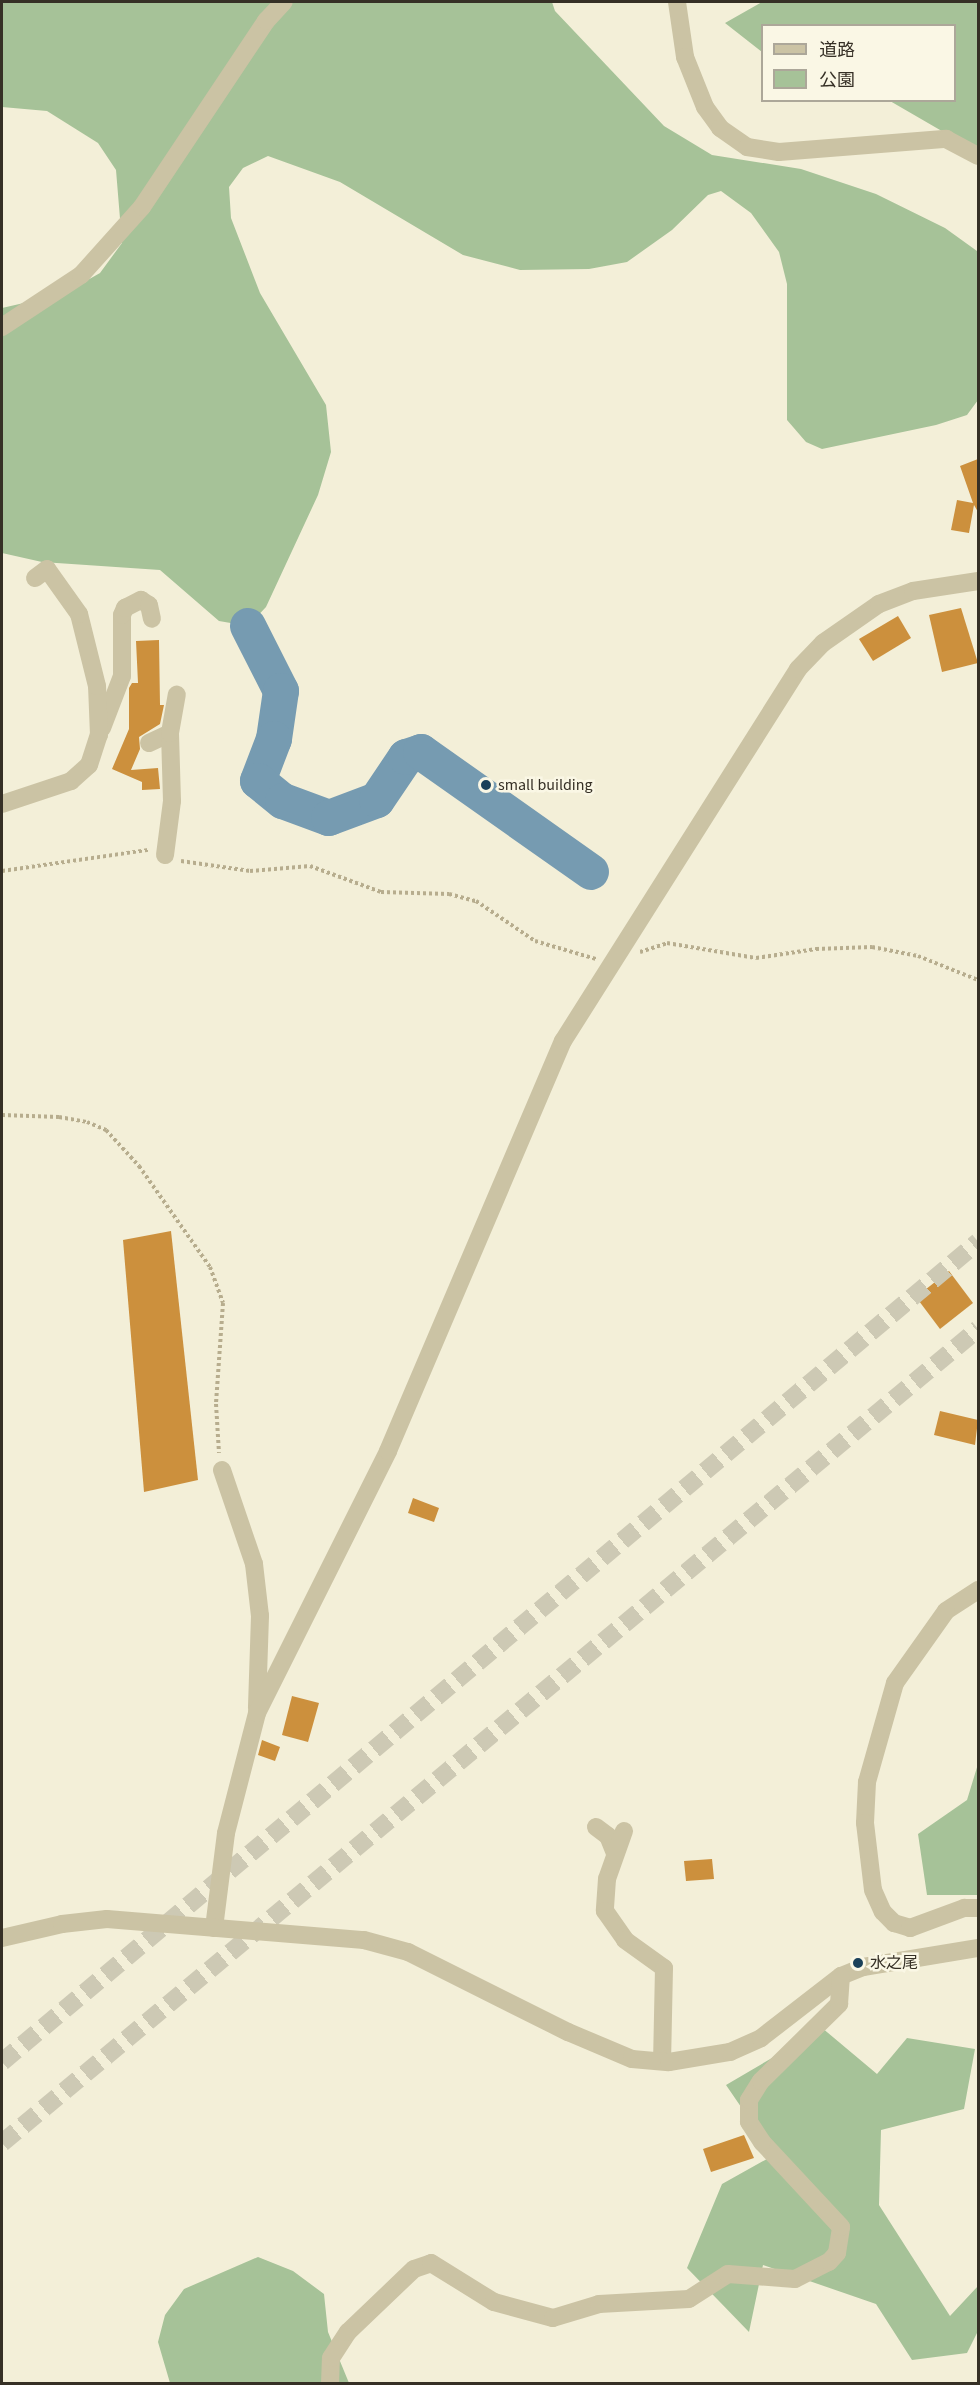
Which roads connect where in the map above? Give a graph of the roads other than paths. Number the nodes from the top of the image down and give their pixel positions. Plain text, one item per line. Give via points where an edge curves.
1 (284, 2) edge
2 (676, 2) edge
3 (978, 156) edge
4 (2, 327) edge
5 (35, 578) dead end
6 (978, 580) edge
7 (152, 619) dead end
8 (177, 694) dead end
9 (170, 733) junction
10 (99, 735) junction
11 (148, 743) dead end
12 (2, 804) edge
13 (165, 855) road end
14 (222, 1470) road end
15 (978, 1590) edge
16 (257, 1713) junction
17 (596, 1827) dead end
18 (624, 1831) dead end
19 (615, 1853) junction
20 (978, 1908) edge
21 (214, 1928) junction
22 (2, 1938) edge
23 (978, 1948) edge
24 (841, 1976) junction
25 (662, 2061) junction
26 (330, 2384) edge

1 - 4 street via 266,21 142,207 81,275
2 - 3 street via 685,57 705,107 720,128 747,147 778,152 946,139
5 - 10 street via 47,568 79,614 97,686
6 - 16 street via 913,591 879,604 823,643 776,700 563,1041 388,1451
7 - 10 street via 149,605 141,600 125,608 122,676
8 - 9 street
9 - 11 street
9 - 13 street via 172,801
10 - 12 street via 96,754 71,781
14 - 16 street via 254,1564 260,1616
15 - 20 street via 946,1611 895,1683 867,1782 865,1823 873,1890 883,1912 894,1923 910,1928 963,1908
16 - 21 street via 226,1833
17 - 19 street via 608,1836
18 - 19 street
19 - 25 street via 607,1880 605,1911 624,1940 664,1968
21 - 22 street via 87,1920
21 - 25 street via 364,1940 408,1952 568,2032 632,2059
23 - 24 street via 863,1967
24 - 25 street via 761,2038 730,2052
24 - 26 street via 839,2004 761,2081 749,2100 749,2122 762,2142 841,2227 837,2253 829,2262 795,2279 728,2274 689,2299 599,2304 554,2318 488,2300 431,2263 414,2269 348,2332 331,2358

